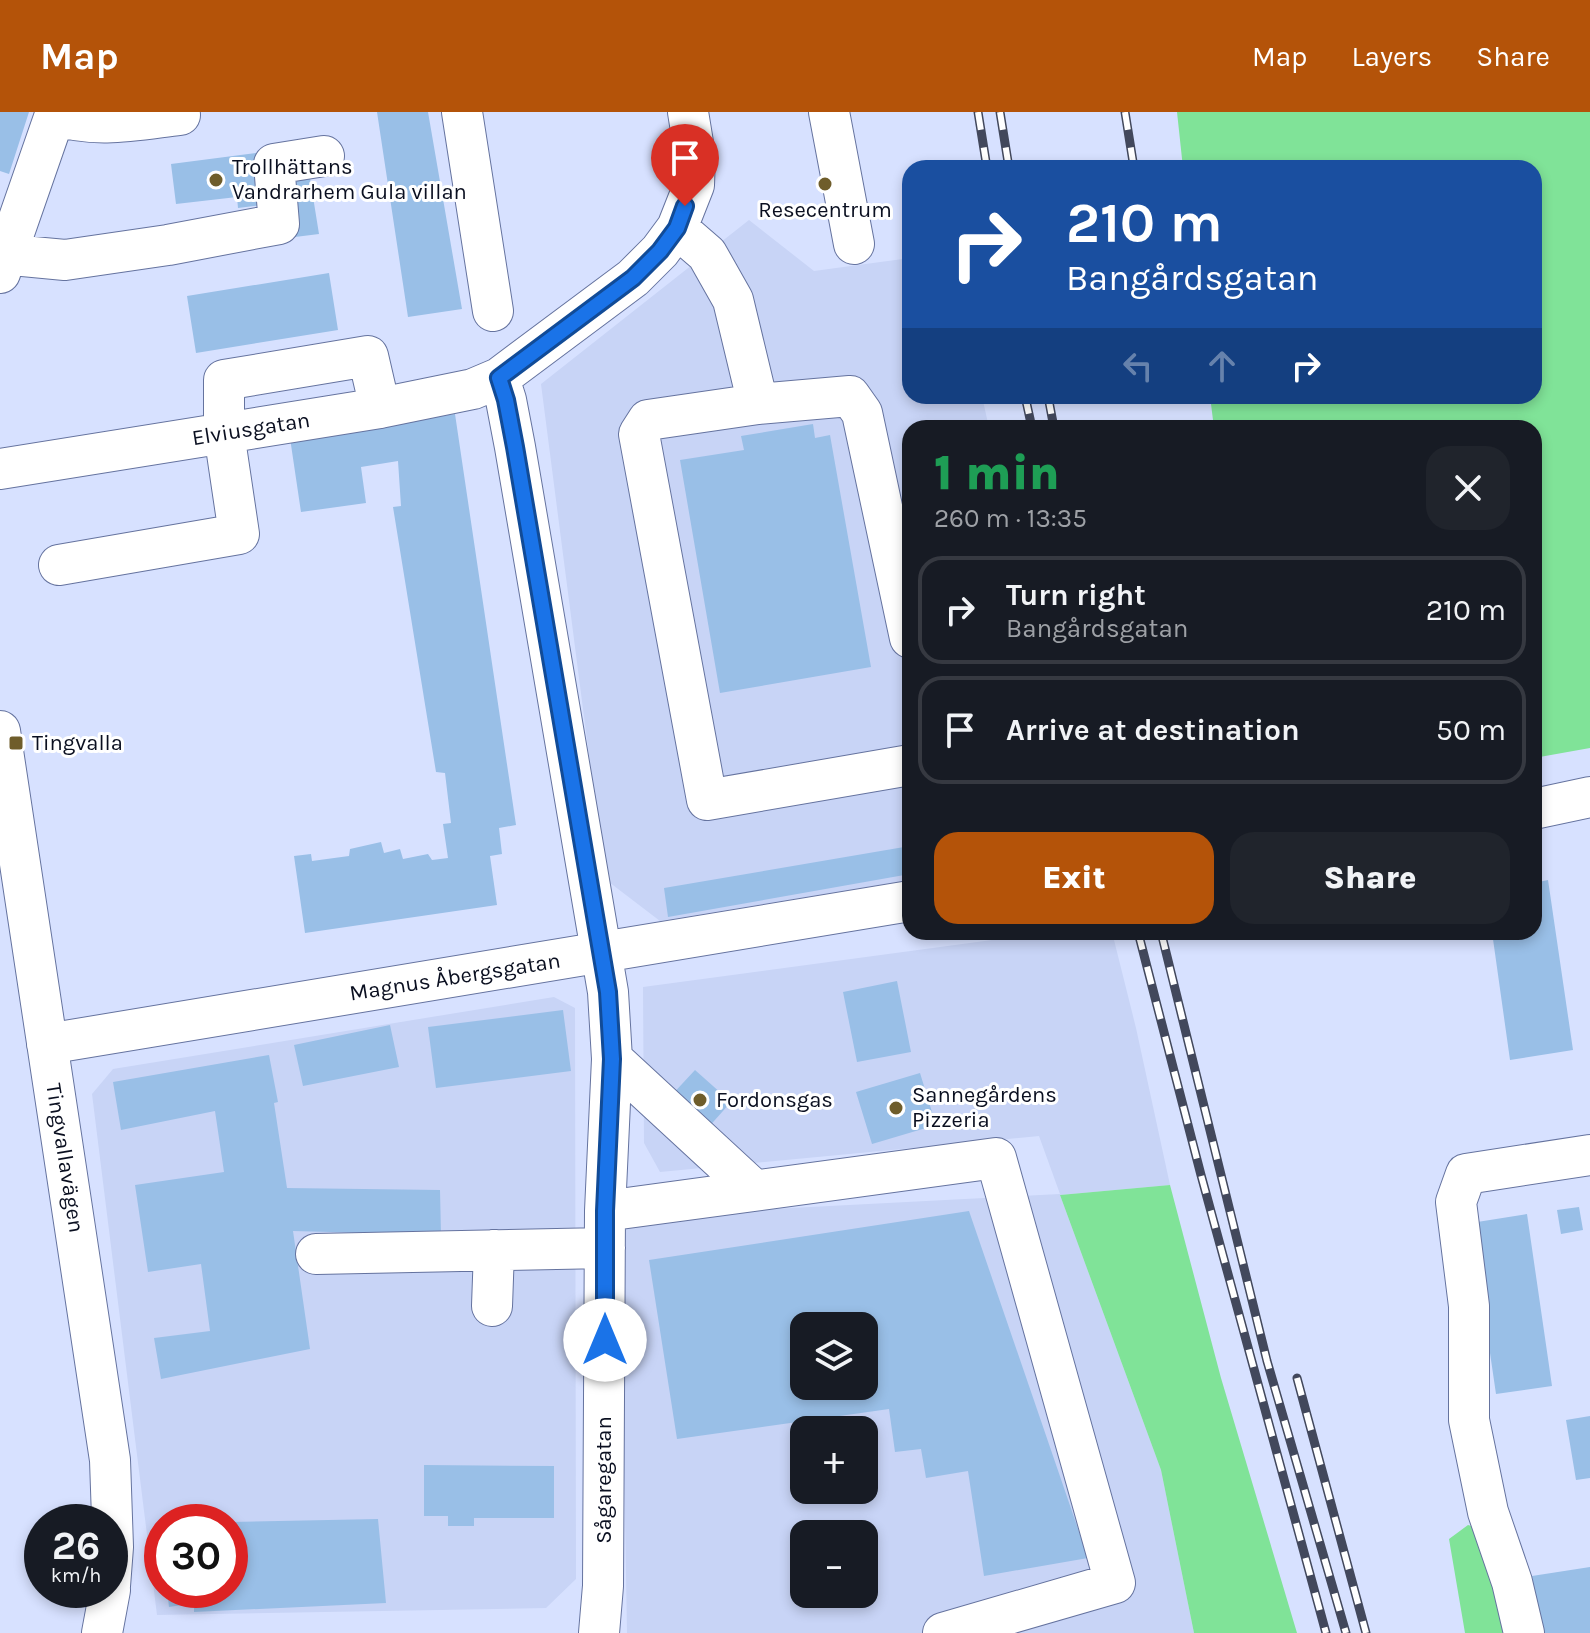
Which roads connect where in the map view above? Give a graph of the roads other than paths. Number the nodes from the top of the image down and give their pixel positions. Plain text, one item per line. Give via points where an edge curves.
1 (462, 112) edge
2 (688, 112) edge
3 (829, 112) edge
4 (56, 113) edge
5 (180, 115) dead end
6 (324, 156) dead end
7 (12, 198) edge
8 (677, 228) junction
9 (854, 244) dead end
10 (2, 261) edge
11 (493, 311) dead end
12 (499, 378) junction
13 (758, 404) junction
14 (380, 408) junction
15 (224, 433) junction
16 (0, 469) edge
17 (59, 565) dead end
18 (902, 600) edge
19 (0, 731) edge
20 (902, 766) edge
21 (1590, 797) edge
22 (1542, 807) edge
23 (902, 902) edge
24 (600, 952) junction
25 (47, 1044) junction
26 (612, 1059) junction
27 (1590, 1155) edge
28 (754, 1190) junction
29 (605, 1229) junction
30 (494, 1250) junction
31 (316, 1254) dead end
32 (492, 1306) dead end
33 (112, 1504) edge
34 (106, 1608) edge
35 (102, 1633) edge
36 (599, 1633) edge
37 (943, 1633) edge
38 (1524, 1633) edge

1 - 11 street
2 - 8 street, Elviusgatan via 694,185
3 - 9 street
4 - 5 street via 94,124
4 - 7 street
6 - 10 street via 274,164 279,224 65,260
7 - 10 street
8 - 12 street, Elviusgatan via 633,278
8 - 13 street via 707,254 733,300
12 - 14 street, Elviusgatan via 473,389
12 - 24 street, Sågaregatan
13 - 18 street via 850,396 862,413
13 - 20 street via 648,420 639,434 707,800
14 - 15 street, Elviusgatan
14 - 15 street via 368,356 224,380
15 - 16 street, Elviusgatan
15 - 17 street via 239,534
19 - 25 street, Tingvallavägen
21 - 22 street
23 - 24 street, Magnus Åbergsgatan
24 - 25 street, Magnus Åbergsgatan
24 - 26 street, Sågaregatan
25 - 33 street, Tingvallavägen via 110,1460
26 - 28 street
26 - 29 street, Sågaregatan
27 - 38 street via 1466,1174 1456,1202 1469,1306 1469,1420 1488,1512
28 - 29 street
28 - 37 street via 996,1158 1115,1583
29 - 30 street
29 - 36 street, Sågaregatan
30 - 31 street
30 - 32 street
34 - 35 street, Tingvallavägen

